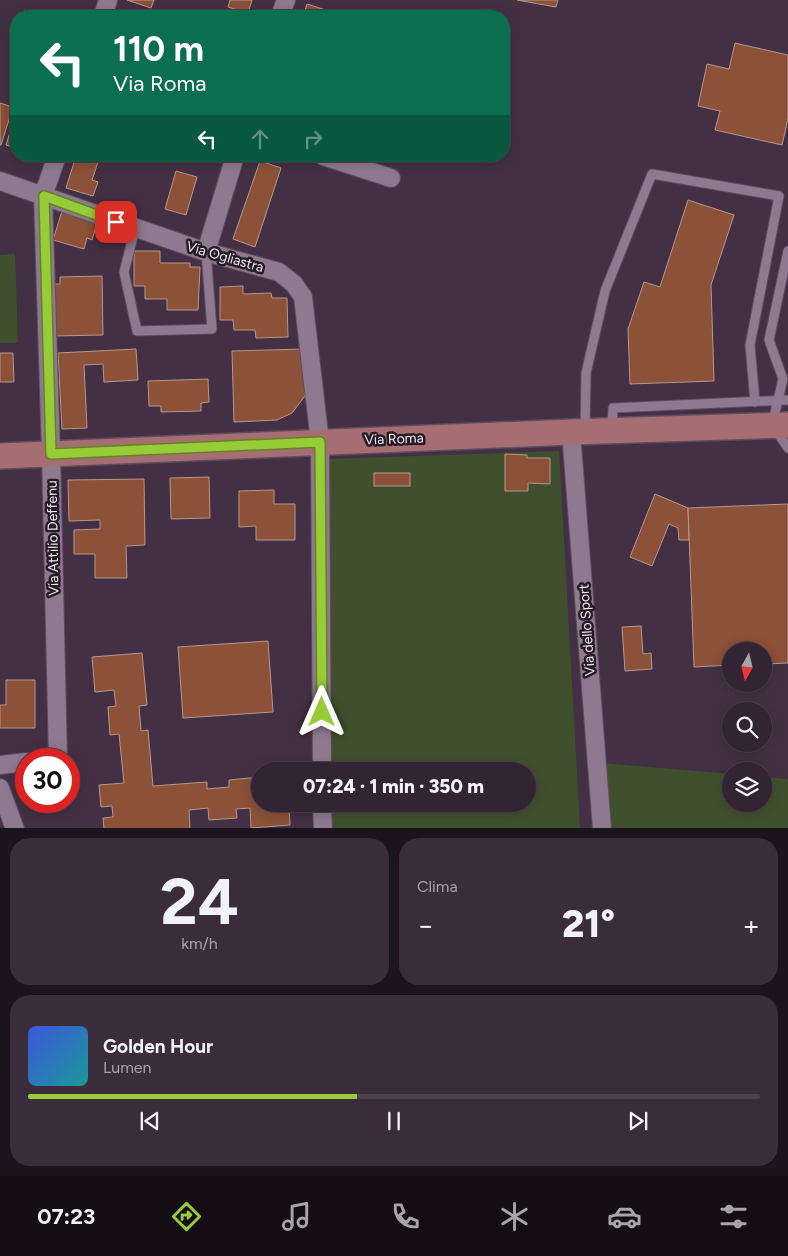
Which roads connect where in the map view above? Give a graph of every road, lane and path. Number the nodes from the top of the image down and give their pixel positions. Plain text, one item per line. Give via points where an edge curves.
1 (55, 162) edge
2 (233, 162) edge
3 (342, 162) edge
4 (392, 178) dead end
5 (0, 181) edge
6 (44, 196) junction
7 (135, 229) junction
8 (788, 251) edge
9 (206, 252) junction
10 (788, 400) edge
11 (755, 402) junction
12 (734, 415) junction
13 (779, 417) edge
14 (578, 431) junction
15 (320, 442) junction
16 (788, 448) edge
17 (51, 454) junction
18 (0, 456) edge
19 (58, 748) edge
20 (322, 762) edge
21 (15, 763) edge
22 (0, 765) edge
23 (0, 788) edge
24 (322, 812) edge
25 (15, 828) edge
26 (323, 828) edge
27 (602, 828) edge

1 - 6 street, Via Attilio Deffenu
2 - 9 street
3 - 4 street
5 - 6 street, Via Ogliastra
6 - 7 street, Via Ogliastra
6 - 17 street, Via Attilio Deffenu
7 - 9 street, Via Ogliastra
7 - 9 lane via 124,272 137,332 212,329
8 - 13 lane via 769,340 782,379
9 - 15 street, Via Ogliastra via 279,272 294,284 303,297
10 - 13 lane
11 - 12 lane
11 - 13 lane
11 - 14 lane via 750,345 779,196 652,174 605,291 586,373
12 - 13 main road, Via Roma
12 - 14 main road, Via Roma
13 - 16 lane
14 - 15 main road, Via Roma
14 - 27 street, Via dello Sport
15 - 17 main road, Via Roma
15 - 20 street, Via Ogliastra
17 - 18 main road, Via Roma
17 - 19 street, Via Attilio Deffenu
21 - 22 street
23 - 25 street
24 - 26 street

